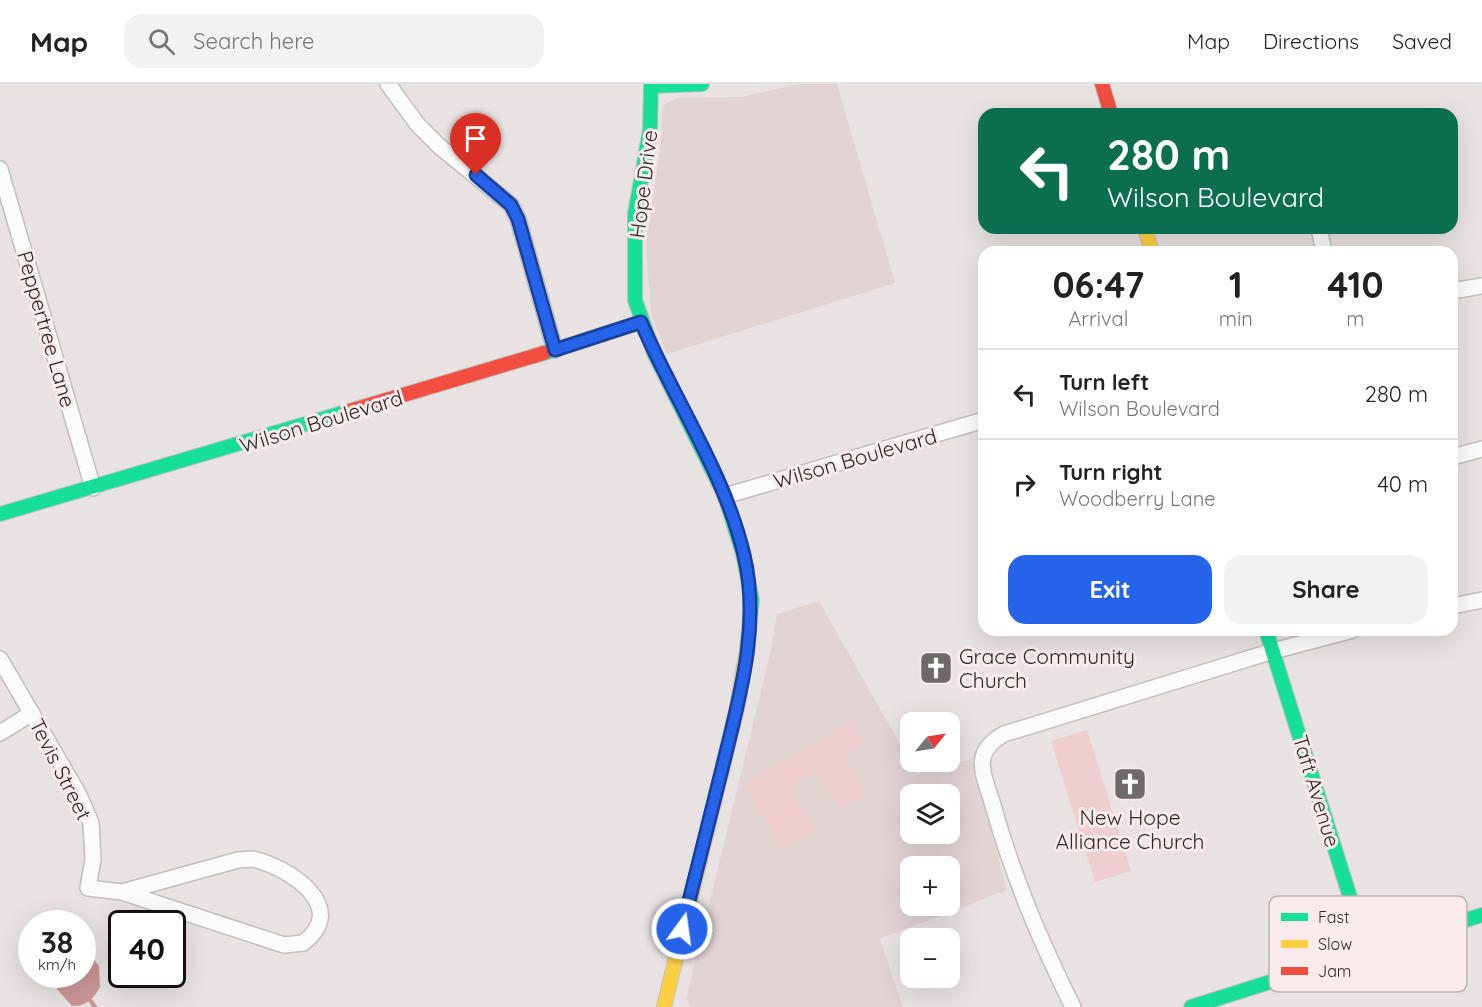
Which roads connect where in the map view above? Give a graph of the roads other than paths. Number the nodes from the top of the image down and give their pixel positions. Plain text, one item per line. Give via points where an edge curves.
1 (388, 84) edge
2 (702, 84) edge
3 (1102, 84) edge
4 (652, 85) edge
5 (1109, 108) edge
6 (0, 169) edge
7 (1482, 286) edge
8 (1458, 290) edge
9 (641, 322) junction
10 (555, 350) junction
11 (978, 422) edge
12 (1482, 449) edge
13 (1458, 455) edge
14 (93, 488) junction
15 (725, 496) junction
16 (0, 514) edge
17 (1482, 600) edge
18 (1458, 605) edge
19 (1268, 636) edge
20 (1330, 636) edge
21 (1273, 651) junction
22 (0, 658) edge
23 (32, 713) junction
24 (0, 733) edge
25 (122, 892) junction
26 (1350, 896) edge
27 (1482, 915) edge
28 (1467, 920) edge
29 (1269, 982) edge
30 (664, 1007) edge
31 (1073, 1007) edge
32 (1191, 1007) edge

1 - 10 street via 439,146 511,205
2 - 4 street
3 - 5 street
4 - 9 street, Hope Drive via 650,130 635,214 634,280
6 - 14 street, Peppertree Lane
7 - 8 street
9 - 10 street, Wilson Boulevard
9 - 15 street, Hope Drive
10 - 14 street, Wilson Boulevard
11 - 15 street, Wilson Boulevard
12 - 13 street
14 - 16 street, Wilson Boulevard
15 - 30 street, Hope Drive via 752,600 749,640 737,708
17 - 18 street
19 - 21 street, Taft Avenue
20 - 21 street
21 - 26 street, Taft Avenue
21 - 31 street via 1004,734 986,751 983,770 1018,885
22 - 23 street, Tevis Street
23 - 24 street
23 - 25 street, Tevis Street via 91,823 93,859 88,888
25 - 25 street via 284,945 303,943 312,937 320,919 318,900 312,891 278,868 253,859
27 - 28 street
29 - 32 street

